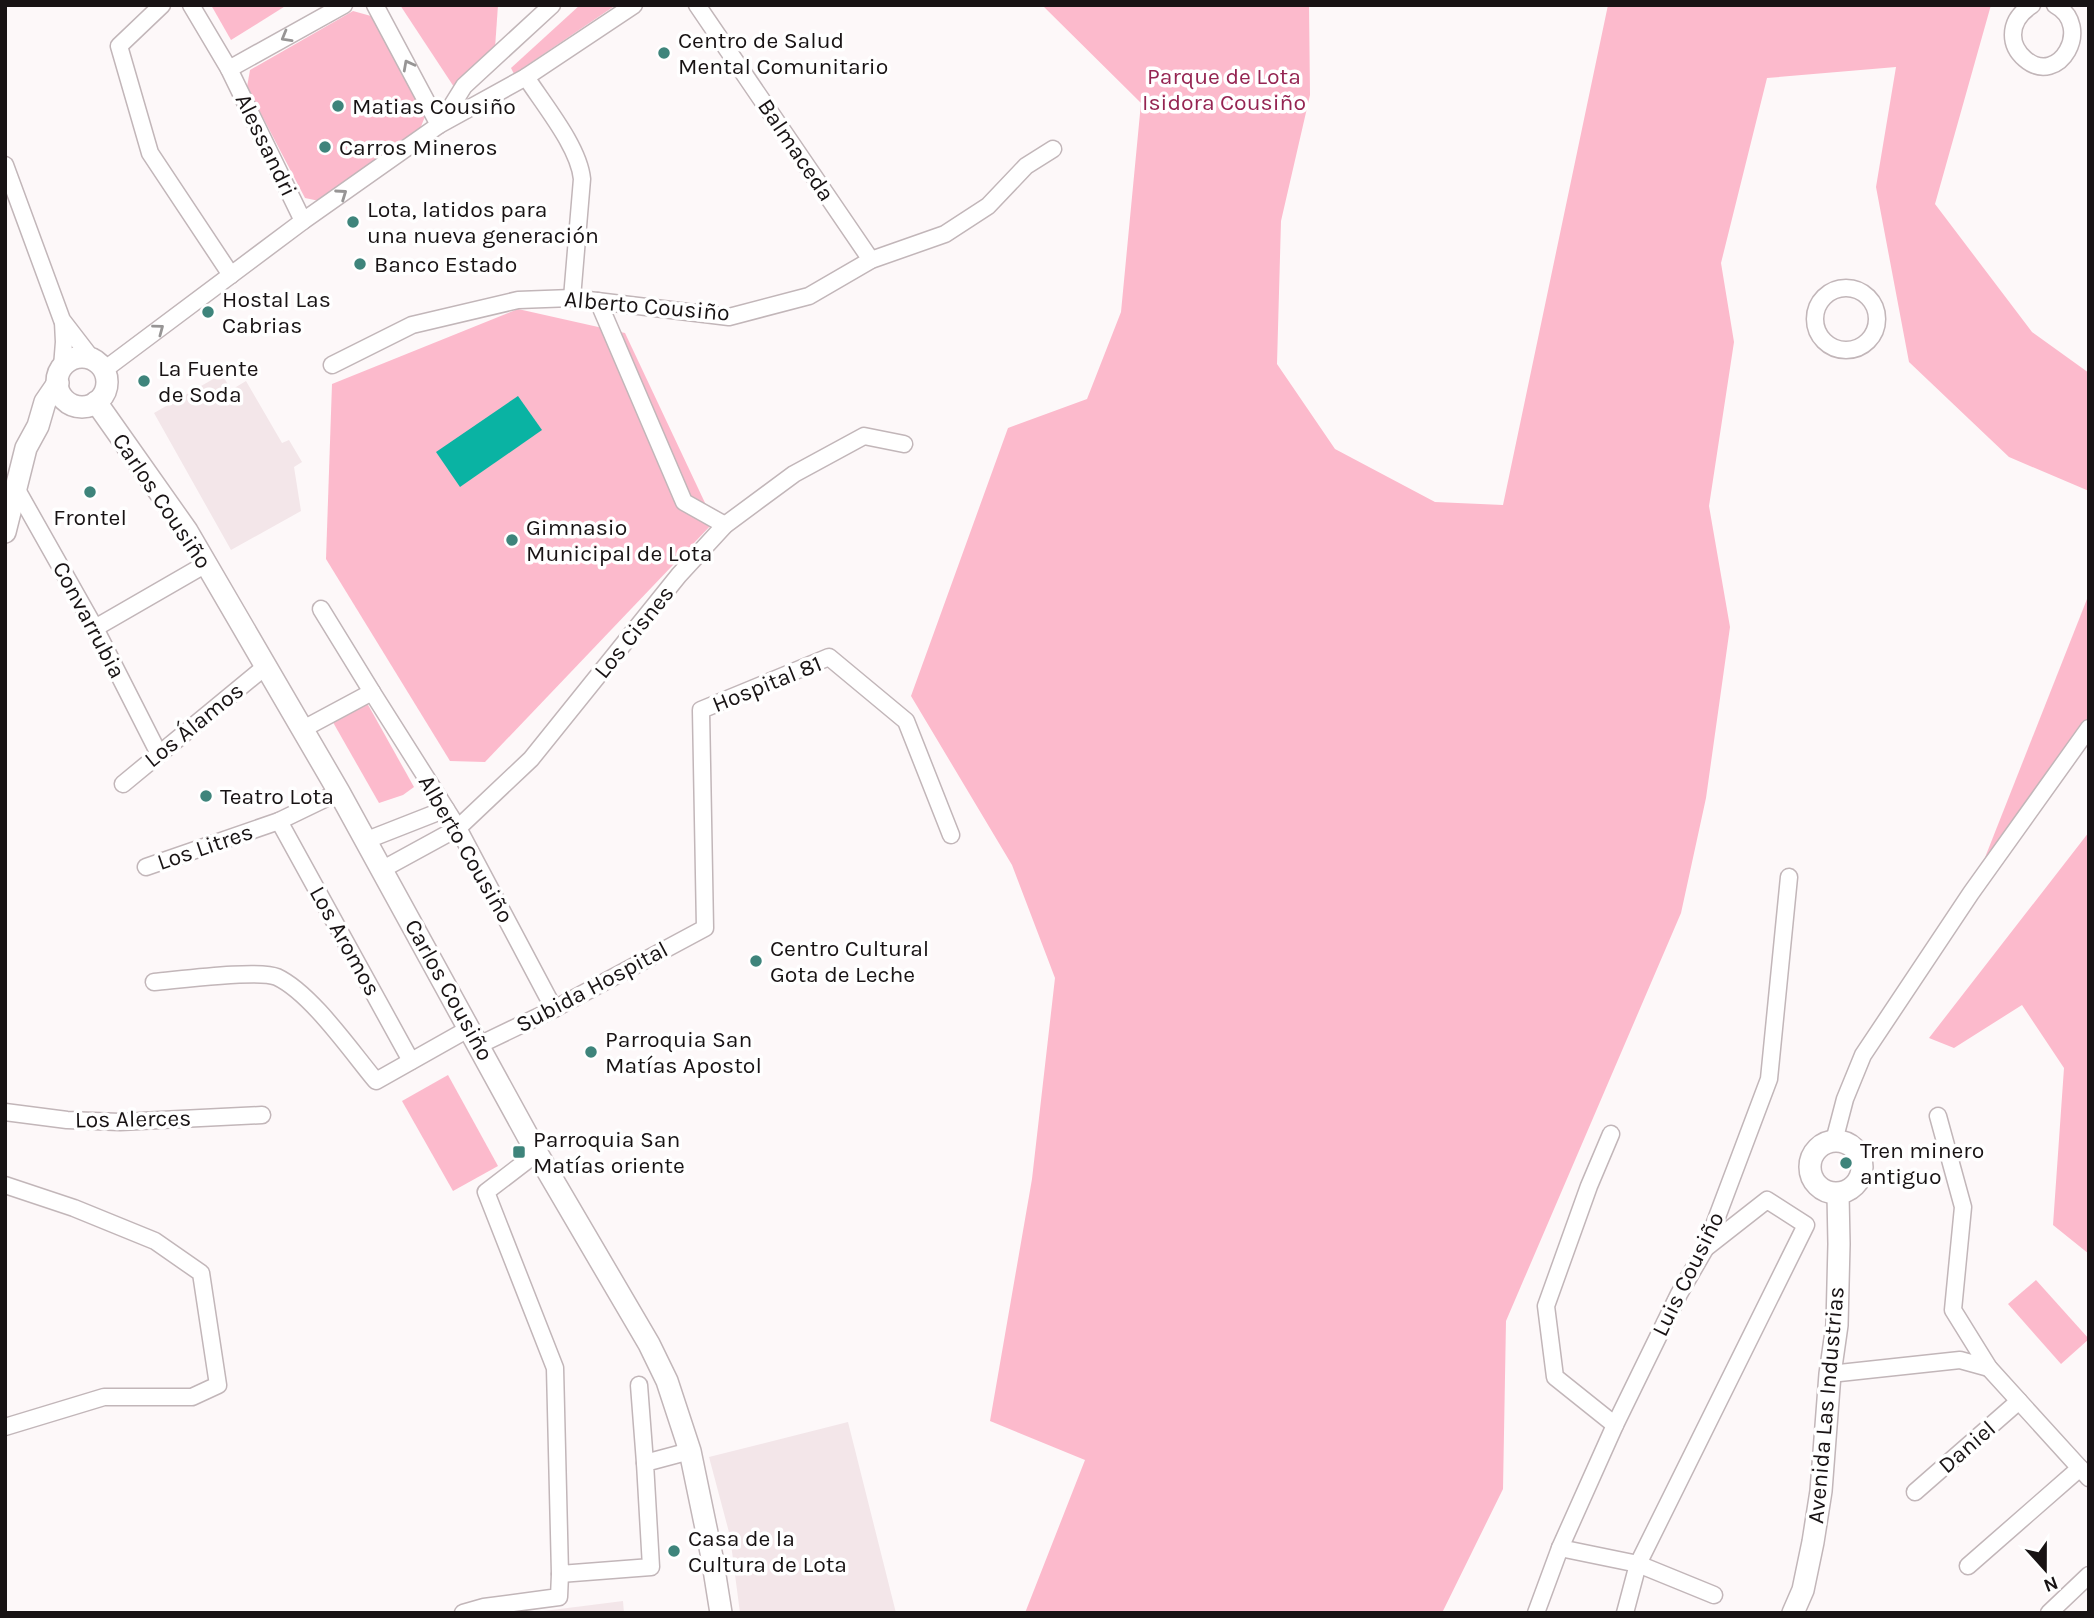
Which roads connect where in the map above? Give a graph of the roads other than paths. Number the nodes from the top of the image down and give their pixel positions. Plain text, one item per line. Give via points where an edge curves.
1 (162, 5) edge
2 (191, 5) edge
3 (344, 5) edge
4 (375, 5) edge
5 (552, 5) edge
6 (634, 5) edge
7 (697, 5) edge
8 (2032, 5) edge
9 (2055, 5) edge
10 (2082, 25) edge
11 (229, 69) junction
12 (526, 77) junction
13 (439, 125) junction
14 (1053, 149) dead end
15 (6, 167) edge
16 (303, 221) junction
17 (871, 260) junction
18 (232, 275) junction
19 (572, 298) junction
20 (598, 301) junction
21 (62, 320) junction
22 (98, 364) junction
23 (332, 365) dead end
24 (60, 375) junction
25 (86, 404) junction
26 (38, 426) junction
27 (904, 444) dead end
28 (16, 488) junction
29 (724, 526) junction
30 (5, 532) edge
31 (206, 564) junction
32 (321, 609) dead end
33 (95, 628) junction
34 (266, 666) junction
35 (372, 692) junction
36 (2089, 728) edge
37 (303, 729) junction
38 (159, 754) junction
39 (123, 784) dead end
40 (339, 792) junction
41 (446, 809) junction
42 (279, 821) junction
43 (458, 828) junction
44 (951, 835) dead end
45 (367, 840) junction
46 (146, 867) dead end
47 (383, 869) junction
48 (1789, 877) dead end
49 (705, 928) joint
50 (154, 982) dead end
51 (554, 1009) junction
52 (475, 1036) junction
53 (411, 1061) junction
54 (5, 1112) edge
55 (262, 1115) dead end
56 (1938, 1116) dead end
57 (1611, 1134) dead end
58 (1834, 1141) junction
59 (537, 1153) junction
60 (5, 1185) edge
61 (1838, 1194) junction
62 (1705, 1249) junction
63 (1989, 1368) junction
64 (1830, 1374) junction
65 (639, 1385) dead end
66 (2020, 1401) junction
67 (1615, 1425) junction
68 (5, 1427) edge
69 (690, 1451) junction
70 (645, 1463) junction
71 (2084, 1473) edge
72 (1915, 1492) dead end
73 (1560, 1548) junction
74 (1638, 1564) junction
75 (1968, 1566) dead end
76 (560, 1574) junction
77 (2089, 1575) edge
78 (1714, 1595) dead end
79 (463, 1613) edge
80 (721, 1613) edge
81 (1536, 1613) edge
82 (1625, 1613) edge
83 (1793, 1613) edge
84 (2049, 1613) edge

1 - 18 street via 119,46 150,153
2 - 11 street, Alessandri
3 -> 11 street
13 -> 4 street
5 - 13 street via 464,86
6 - 12 street
7 - 17 street, Balmaceda
8 - 10 street via 2019,16 2013,32 2016,50 2029,62 2046,66 2063,60
9 - 10 street
11 - 16 street, Alessandri
12 - 13 street
12 - 19 street via 581,169
16 -> 13 street
14 - 17 street, Alberto Cousiño via 1026,166 988,206 945,234
15 - 21 street
16 - 18 street
17 - 20 street, Alberto Cousiño via 809,296 729,317
22 -> 18 street
19 - 20 street, Alberto Cousiño
19 - 23 street, Alberto Cousiño via 518,300 412,325
20 - 29 street via 684,502
21 - 22 street
21 - 24 street
22 - 24 main road via 76,358
22 - 25 main road via 107,378 106,388 103,396
24 - 25 main road via 61,395 71,404
24 - 26 main road
25 - 26 main road
25 - 31 main road, Carlos Cousiño via 173,511
26 - 28 main road via 26,448
27 - 29 street, Los Cisnes via 864,436 794,474
28 - 30 main road
28 - 33 street, Convarrubia
29 - 43 street, Los Cisnes via 531,759
31 - 33 street
31 - 34 main road, Carlos Cousiño
32 - 35 street, Alberto Cousiño
33 - 38 street, Convarrubia
34 - 37 main road, Carlos Cousiño
34 - 38 street, Los Álamos
35 - 37 street
35 - 41 street, Alberto Cousiño
36 - 58 street via 1970,893 1869,1045 1845,1099
37 - 40 main road, Carlos Cousiño
38 - 39 street, Los Álamos
40 - 42 street, Los Litres
40 - 45 main road, Carlos Cousiño
41 - 43 street, Alberto Cousiño
41 - 45 street
42 - 46 street, Los Litres
42 - 53 street, Los Aromos
43 - 47 street, Los Cisnes
43 - 51 street, Alberto Cousiño
44 - 49 street, Hospital 81 via 906,721 829,657 701,710
45 - 47 main road, Carlos Cousiño
47 - 52 main road, Carlos Cousiño
48 - 62 street, Luis Cousiño via 1769,1079
49 - 51 street, Subida Hospital
50 - 53 street via 275,976 304,996 376,1081
51 - 52 street, Subida Hospital
52 - 53 street
52 - 59 main road, Carlos Cousiño
54 - 55 street, Los Alerces via 120,1122
56 - 63 street via 1963,1207 1953,1310
57 - 67 street via 1546,1306 1555,1377
58 - 61 main road via 1850,1145 1860,1157 1861,1174 1853,1188
58 - 61 main road via 1818,1147 1810,1161 1811,1178 1821,1190
59 - 69 main road, Carlos Cousiño via 649,1344 667,1381
59 - 76 street via 486,1192 555,1368
60 - 68 street via 155,1241 201,1273 219,1385 192,1397 104,1396
61 - 64 main road, Avenida Las Industrias via 1838,1325
62 - 67 street, Luis Cousiño
62 - 74 street via 1768,1200 1806,1225
63 - 64 street via 1960,1360
63 - 66 street
64 - 83 main road, Avenida Las Industrias via 1814,1542
65 - 70 street
66 - 71 street
66 - 72 street, Daniel
67 - 73 street, Luis Cousiño
69 - 70 street
69 - 80 main road, Carlos Cousiño
70 - 76 street via 651,1567
71 - 75 street
73 - 74 street
73 - 81 street, Luis Cousiño
74 - 78 street
74 - 82 street
76 - 79 street via 559,1597
77 - 84 street

